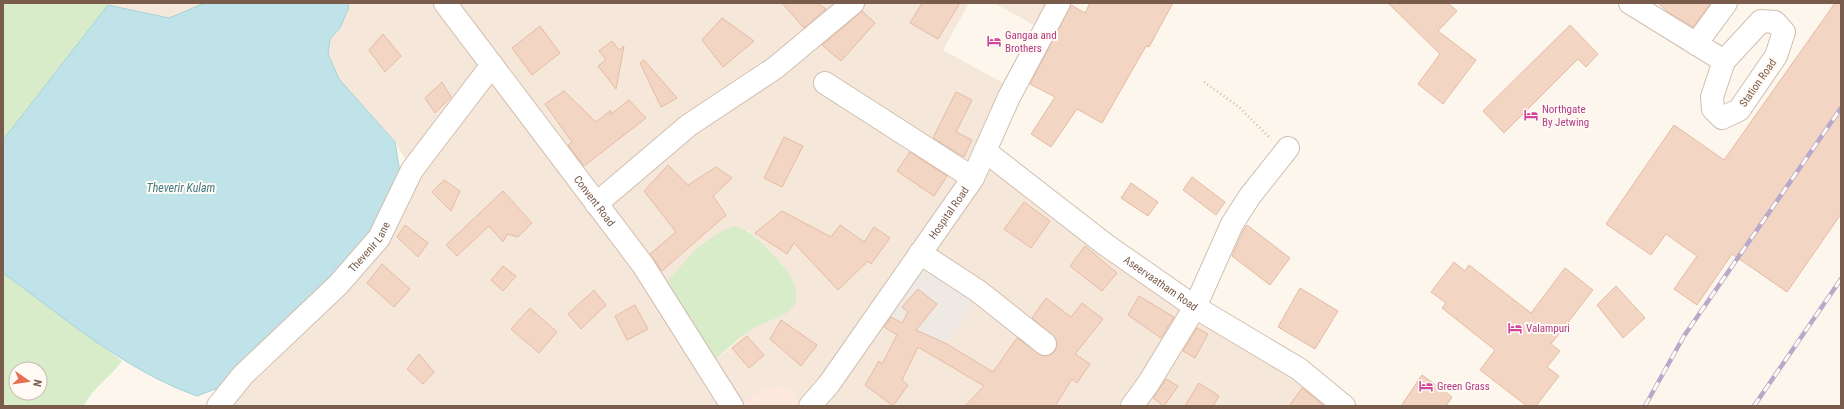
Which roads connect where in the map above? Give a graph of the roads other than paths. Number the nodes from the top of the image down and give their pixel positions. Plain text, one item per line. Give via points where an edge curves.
1 (445, 3) edge
2 (853, 3) edge
3 (1059, 3) edge
4 (1630, 3) edge
5 (1726, 3) edge
6 (1696, 44) junction
7 (1724, 61) dead end
8 (492, 65) junction
9 (825, 83) dead end
10 (1288, 148) dead end
11 (985, 151) junction
12 (973, 178) junction
13 (596, 204) junction
14 (920, 254) junction
15 (1194, 307) junction
16 (1045, 344) dead end
17 (218, 406) edge
18 (732, 406) edge
19 (810, 406) edge
20 (1132, 406) edge
21 (1344, 406) edge

1 - 8 street, Convent Road
2 - 13 street via 775,68 688,125
3 - 11 street, Hospital Road via 1009,97
4 - 6 street
5 - 6 street
6 - 7 street
8 - 13 street, Convent Road
8 - 17 street, Thevenir Lane via 412,170 379,238 338,285 243,375
9 - 12 street
10 - 15 street via 1250,196 1232,224
11 - 12 street, Hospital Road
11 - 15 street, Aseervaatham Road via 1106,245
12 - 14 street, Hospital Road
13 - 18 street, Convent Road via 642,265
14 - 16 street via 978,291
14 - 19 street, Hospital Road via 829,384
15 - 20 street
15 - 21 street, Aseervaatham Road via 1299,369

